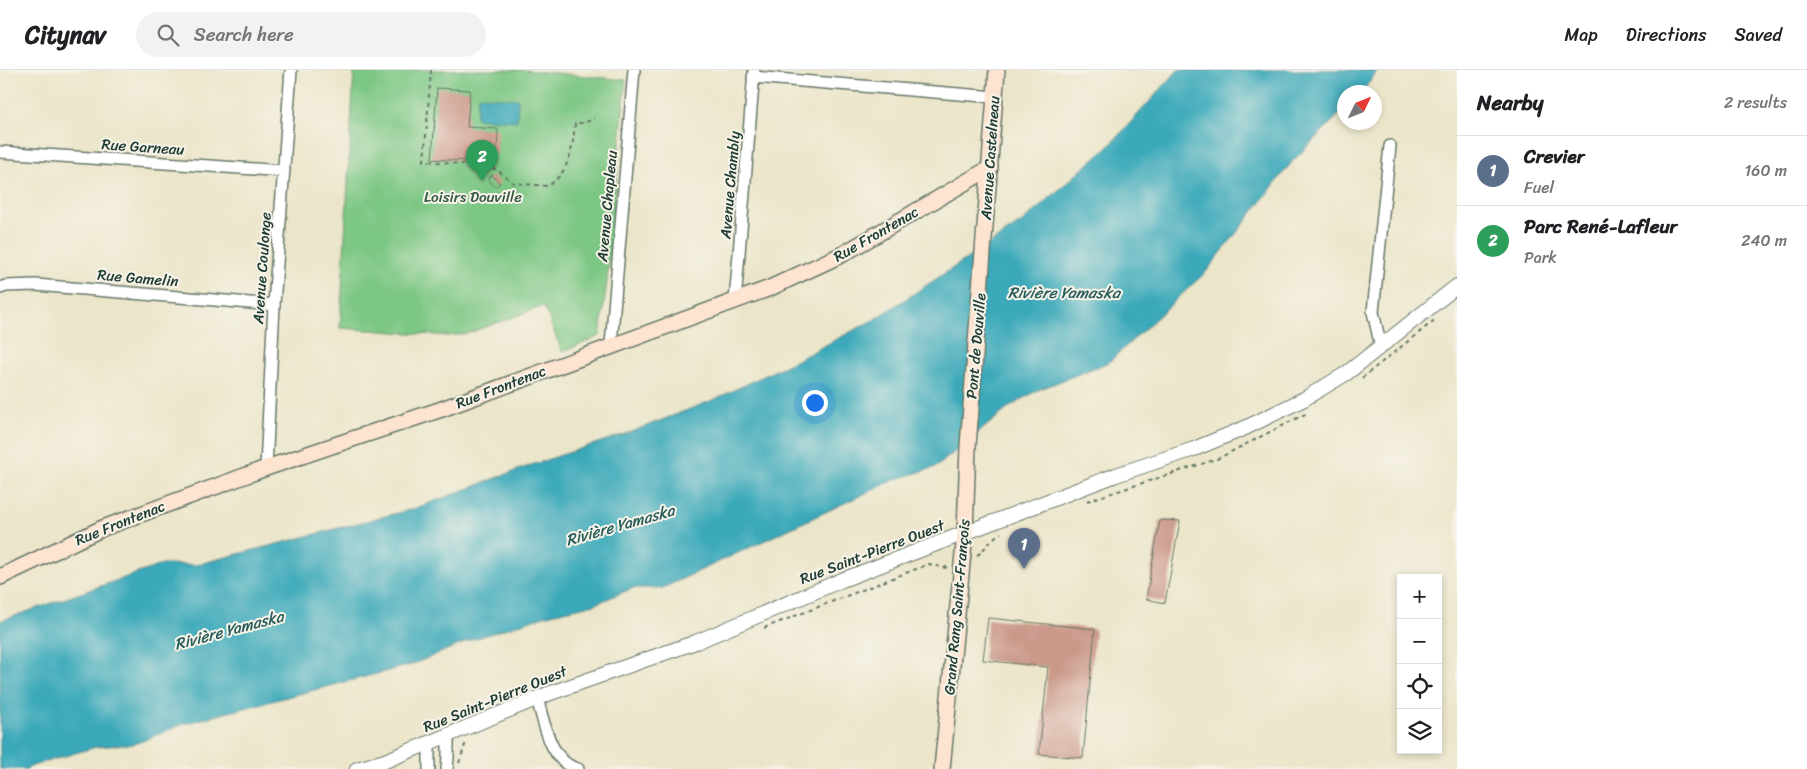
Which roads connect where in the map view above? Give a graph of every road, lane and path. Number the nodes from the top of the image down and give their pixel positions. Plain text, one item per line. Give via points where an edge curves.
1 (291, 70) edge
2 (431, 70) edge
3 (627, 70) edge
4 (634, 70) edge
5 (997, 70) edge
6 (754, 74) edge
7 (995, 97) junction
8 (594, 118) dead end
9 (1390, 146) dead end
10 (0, 152) edge
11 (990, 168) junction
12 (284, 171) junction
13 (984, 246) joint
14 (1457, 286) edge
15 (0, 288) edge
16 (735, 302) junction
17 (274, 305) junction
18 (611, 345) junction
19 (1381, 347) junction
20 (968, 446) joint
21 (266, 468) junction
22 (966, 533) junction
23 (0, 577) edge
24 (537, 698) junction
25 (448, 735) junction
26 (467, 740) dead end
27 (429, 743) junction
28 (357, 769) edge
29 (429, 769) edge
30 (447, 769) edge
31 (457, 769) edge
32 (578, 769) edge
33 (942, 769) edge

1 - 12 street, Avenue Coulonge
2 - 8 path via 424,161 488,166 513,183 548,186 570,160 575,123 585,123
3 - 4 street
4 - 18 street, Avenue Chapleau
5 - 7 main road, Avenue Castelneau
6 - 7 street
6 - 16 street, Avenue Chambly
7 - 11 main road, Avenue Castelneau
9 - 19 street via 1373,312
10 - 12 street, Rue Garneau
11 - 13 main road, Avenue Castelneau
11 - 16 main road, Rue Frontenac via 843,254
12 - 17 street, Avenue Coulonge
13 - 20 main road, Pont de Douville
14 - 19 street, Rue Saint-Pierre Ouest
15 - 17 street, Rue Gamelin via 36,285
16 - 18 main road, Rue Frontenac
17 - 21 street, Avenue Coulonge
18 - 21 main road, Rue Frontenac via 442,409
19 - 22 street, Rue Saint-Pierre Ouest via 1347,373 1245,428
20 - 22 main road, Grand Rang Saint-François
21 - 23 main road, Rue Frontenac via 103,528
22 - 24 street, Rue Saint-Pierre Ouest via 842,580 696,642
22 - 33 main road, Grand Rang Saint-François
24 - 25 street, Rue Saint-Pierre Ouest
24 - 32 street via 557,754 570,767
25 - 27 street, Rue Saint-Pierre Ouest
25 - 30 street
26 - 31 path
27 - 28 street, Rue Saint-Pierre Ouest
27 - 29 street

